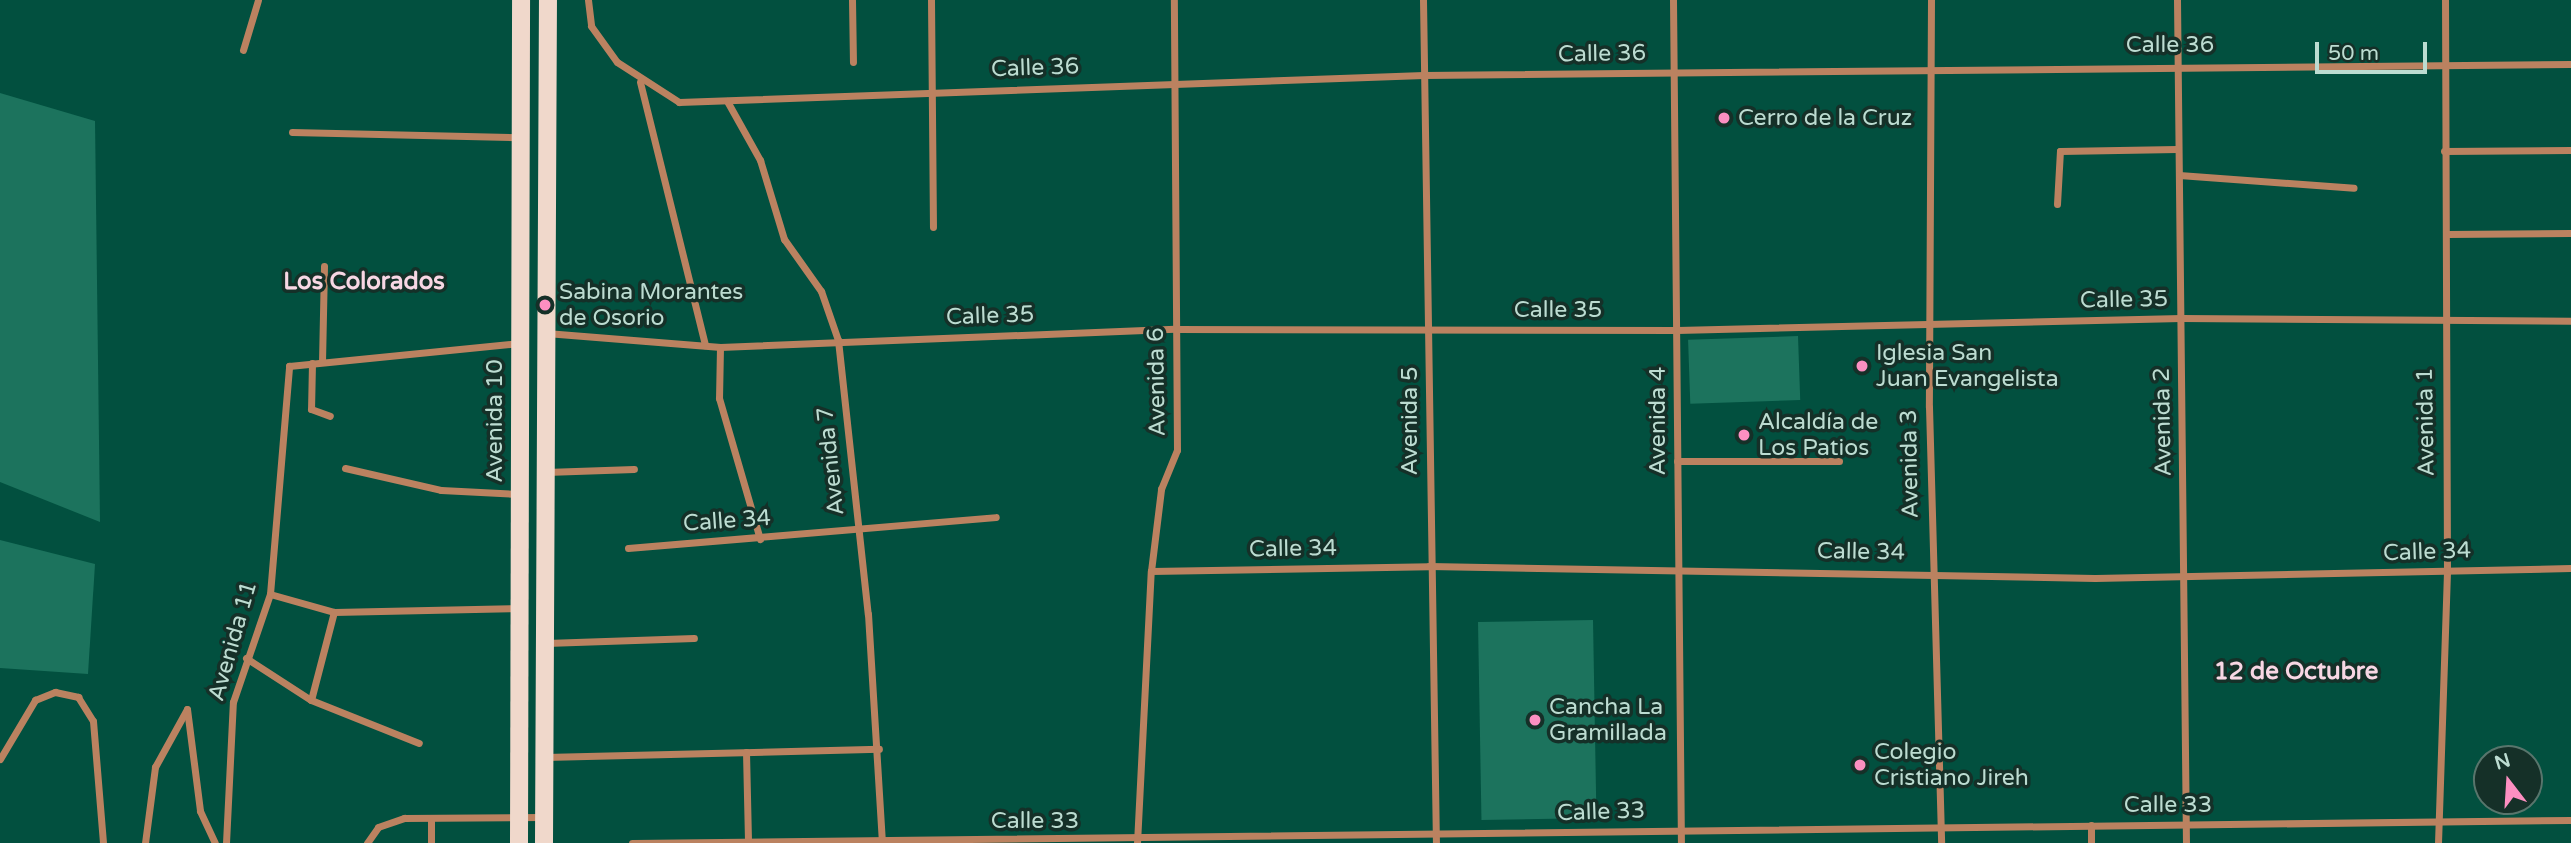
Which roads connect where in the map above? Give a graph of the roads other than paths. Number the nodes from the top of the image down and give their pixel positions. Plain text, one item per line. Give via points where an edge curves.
1 (258, 0) edge
2 (521, 0) edge
3 (548, 0) edge
4 (588, 0) edge
5 (852, 0) edge
6 (931, 0) edge
7 (1174, 0) edge
8 (1423, 0) edge
9 (1673, 0) edge
10 (1931, 0) edge
11 (2177, 0) edge
12 (2445, 0) edge
13 (243, 50) dead end
14 (853, 62) dead end
15 (2178, 63) junction
16 (2571, 64) edge
17 (1929, 66) junction
18 (2444, 68) junction
19 (1670, 72) junction
20 (1424, 75) junction
21 (640, 82) junction
22 (1174, 82) junction
23 (929, 91) junction
24 (727, 101) junction
25 (292, 132) dead end
26 (519, 137) junction
27 (2177, 149) junction
28 (2571, 150) edge
29 (2444, 151) junction
30 (2179, 175) junction
31 (2354, 188) dead end
32 (2057, 204) dead end
33 (933, 227) dead end
34 (2571, 233) edge
35 (2446, 234) junction
36 (324, 266) dead end
37 (2181, 318) junction
38 (2444, 320) junction
39 (2571, 321) edge
40 (1930, 324) junction
41 (1175, 329) junction
42 (1429, 329) junction
43 (1676, 330) junction
44 (545, 333) junction
45 (838, 340) junction
46 (520, 343) junction
47 (705, 345) junction
48 (720, 347) junction
49 (322, 362) junction
50 (312, 363) junction
51 (330, 416) dead end
52 (1677, 461) junction
53 (1839, 461) dead end
54 (345, 468) dead end
55 (634, 470) dead end
56 (545, 472) junction
57 (519, 494) junction
58 (996, 517) dead end
59 (857, 529) junction
60 (760, 539) junction
61 (628, 548) dead end
62 (1429, 566) junction
63 (2571, 568) edge
64 (1676, 569) junction
65 (2447, 570) junction
66 (1150, 571) junction
67 (1931, 572) junction
68 (2187, 577) junction
69 (270, 594) junction
70 (518, 608) junction
71 (334, 612) junction
72 (694, 638) dead end
73 (545, 643) junction
74 (246, 658) junction
75 (311, 700) junction
76 (419, 743) dead end
77 (879, 749) junction
78 (746, 752) junction
79 (544, 757) junction
80 (0, 759) edge
81 (518, 817) junction
82 (543, 817) junction
83 (431, 818) junction
84 (2571, 820) edge
85 (2186, 824) junction
86 (2438, 824) junction
87 (2091, 825) junction
88 (1940, 826) junction
89 (1681, 828) junction
90 (748, 841) junction
91 (881, 841) edge
92 (1436, 841) edge
93 (1137, 842) edge
94 (1226, 842) edge
95 (103, 843) edge
96 (145, 843) edge
97 (215, 843) edge
98 (226, 843) edge
99 (367, 843) edge
100 (431, 843) edge
101 (519, 843) edge
102 (544, 843) edge
103 (632, 843) edge
104 (1681, 843) edge
105 (1941, 843) edge
106 (2091, 843) edge
107 (2186, 843) edge
108 (2438, 843) edge

1 - 13 street
2 - 26 main road, Avenida 10
3 - 44 main road
4 - 21 street via 600,42
5 - 14 street
6 - 23 street
7 - 22 street, Avenida 6
8 - 20 street, Avenida 5
9 - 19 street, Avenida 4
10 - 17 street, Avenida 3
11 - 15 street, Avenida 2
12 - 18 street, Avenida 1
15 - 17 street, Calle 36
15 - 18 street, Calle 36
15 - 27 street, Avenida 2
16 - 18 street, Calle 36
17 - 19 street, Calle 36
17 - 40 street, Avenida 3
18 - 29 street, Avenida 1
19 - 20 street, Calle 36
19 - 43 street, Avenida 4
20 - 22 street, Calle 36
20 - 42 street, Avenida 5
21 - 24 street, Calle 36 via 679,102
21 - 47 street
22 - 23 street, Calle 36
22 - 41 street, Avenida 6
23 - 24 street, Calle 36
23 - 33 street
24 - 45 street, Avenida 7 via 760,160 784,239 821,291
25 - 26 street
26 - 46 main road, Avenida 10
27 - 30 street, Avenida 2
27 - 32 street via 2060,151
28 - 29 street
29 - 35 street, Avenida 1
30 - 31 street
30 - 37 street, Avenida 2
34 - 35 street
35 - 38 street, Avenida 1
36 - 49 street
37 - 38 street, Calle 35
37 - 40 street, Calle 35
37 - 68 street, Avenida 2
38 - 39 street, Calle 35
38 - 65 street, Avenida 1
40 - 43 street, Calle 35
40 - 67 street, Avenida 3
41 - 42 street, Calle 35
41 - 45 street, Calle 35
41 - 66 street, Avenida 6 via 1177,450 1161,489
42 - 43 street, Calle 35
42 - 62 street, Avenida 5
43 - 52 street, Avenida 4
44 - 47 street, Calle 35
44 - 56 main road
45 - 48 street, Calle 35
45 - 59 street, Avenida 7
46 - 49 street
46 - 57 main road, Avenida 10
47 - 48 street, Calle 35
48 - 60 street via 719,398
49 - 50 street
50 - 51 street via 311,409
50 - 69 street, Avenida 11 via 289,366
52 - 53 street
52 - 64 street, Avenida 4
54 - 57 street via 441,491
55 - 56 street
56 - 73 main road
57 - 70 main road, Avenida 10
58 - 59 street, Calle 34
59 - 60 street, Calle 34
59 - 77 street, Avenida 7
60 - 61 street, Calle 34
62 - 64 street, Calle 34
62 - 66 street, Calle 34
62 - 92 street, Avenida 5
63 - 65 street, Calle 34
64 - 67 street, Calle 34
64 - 89 street, Avenida 4
65 - 68 street, Calle 34
65 - 86 street, Avenida 1
66 - 93 street, Avenida 6
67 - 68 street, Calle 34
67 - 88 street, Avenida 3
68 - 85 street, Avenida 2
69 - 71 street
69 - 74 street, Avenida 11
70 - 71 street
70 - 81 main road, Avenida 10
71 - 75 street
72 - 73 street
73 - 79 main road
74 - 75 street
74 - 98 street, Avenida 11 via 233,702
75 - 76 street
77 - 78 street
77 - 91 street, Avenida 7
78 - 79 street
78 - 90 street
79 - 82 main road
80 - 95 street via 35,700 55,692 78,697 93,721
81 - 82 street
81 - 83 street
81 - 101 main road, Avenida 10
82 - 102 main road
83 - 99 street via 378,827
83 - 100 street
84 - 86 street, Calle 33
85 - 86 street, Calle 33
85 - 87 street, Calle 33
85 - 107 street, Avenida 2
86 - 108 street, Avenida 1
87 - 88 street, Calle 33
87 - 106 street
88 - 89 street, Calle 33
88 - 105 street, Avenida 3
89 - 92 street, Calle 33
89 - 104 street, Avenida 4
90 - 91 street, Calle 33
90 - 103 street, Calle 33
91 - 93 street, Calle 33
92 - 94 street, Calle 33
93 - 94 street, Calle 33
96 - 97 street via 155,767 187,709 200,811

